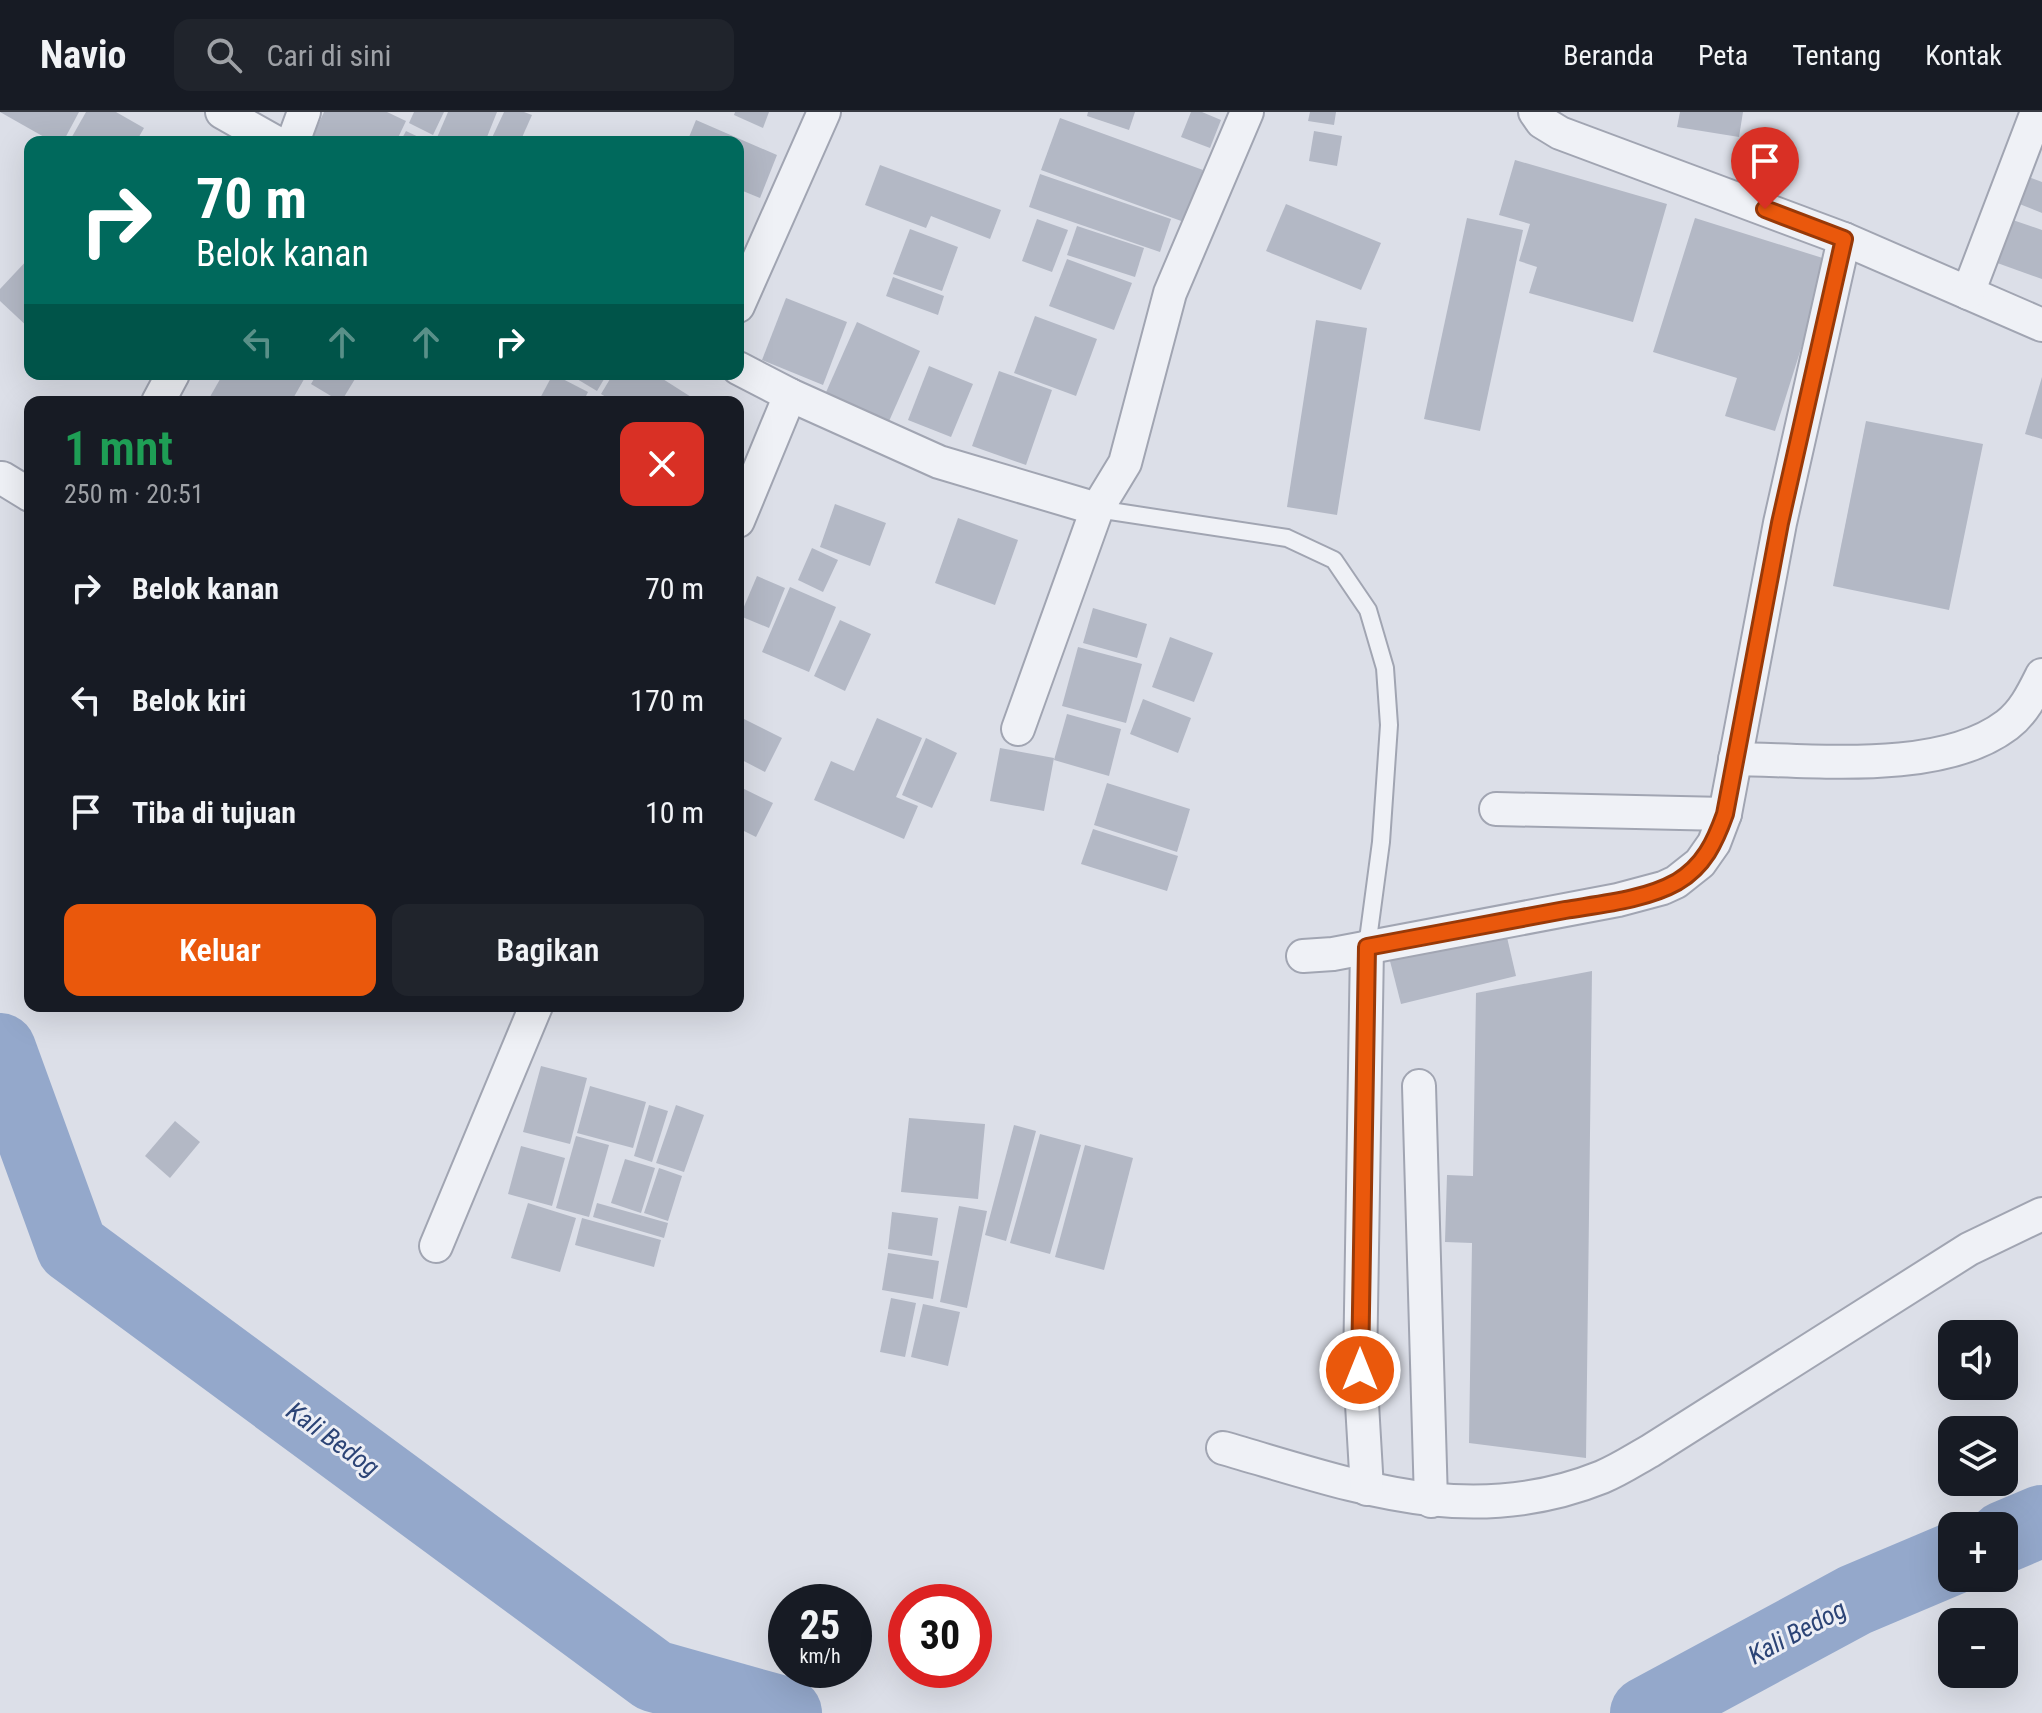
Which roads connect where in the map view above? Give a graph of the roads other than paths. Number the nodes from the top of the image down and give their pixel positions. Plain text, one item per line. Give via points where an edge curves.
1 (222, 112) edge
2 (304, 112) edge
3 (824, 112) edge
4 (1247, 112) edge
5 (1535, 112) edge
6 (2037, 112) edge
7 (264, 136) edge
8 (295, 136) edge
9 (1844, 239) junction
10 (744, 292) edge
11 (1968, 293) junction
12 (2042, 325) edge
13 (744, 371) edge
14 (790, 395) junction
15 (2, 478) dead end
16 (24, 491) edge
17 (744, 506) edge
18 (1097, 509) junction
19 (2042, 675) edge
20 (1018, 729) dead end
21 (1735, 759) junction
22 (1496, 809) dead end
23 (1725, 814) junction
24 (1367, 947) junction
25 (1303, 956) dead end
26 (534, 1012) edge
27 (1419, 1086) dead end
28 (2042, 1214) edge
29 (436, 1246) dead end
30 (1223, 1448) dead end
31 (1367, 1489) junction
32 (1431, 1501) junction

1 - 7 street
2 - 8 street
3 - 10 street
4 - 18 street via 1170,293 1125,463
5 - 9 street via 1560,133
6 - 11 street
9 - 11 street
9 - 21 street via 1780,523
11 - 12 street
13 - 14 street
14 - 17 street
14 - 18 street via 939,462
15 - 16 street
18 - 20 street
18 - 24 lane via 1287,538 1334,560 1368,610 1385,668 1389,725
19 - 21 street via 2008,724 1959,748 1919,758 1871,761
21 - 23 street
22 - 23 street
23 - 24 street via 1700,863 1663,888
24 - 25 street
24 - 31 street via 1360,1370
26 - 29 street
27 - 32 street
28 - 32 street via 1969,1249 1605,1476 1516,1501
30 - 31 street
31 - 32 street

